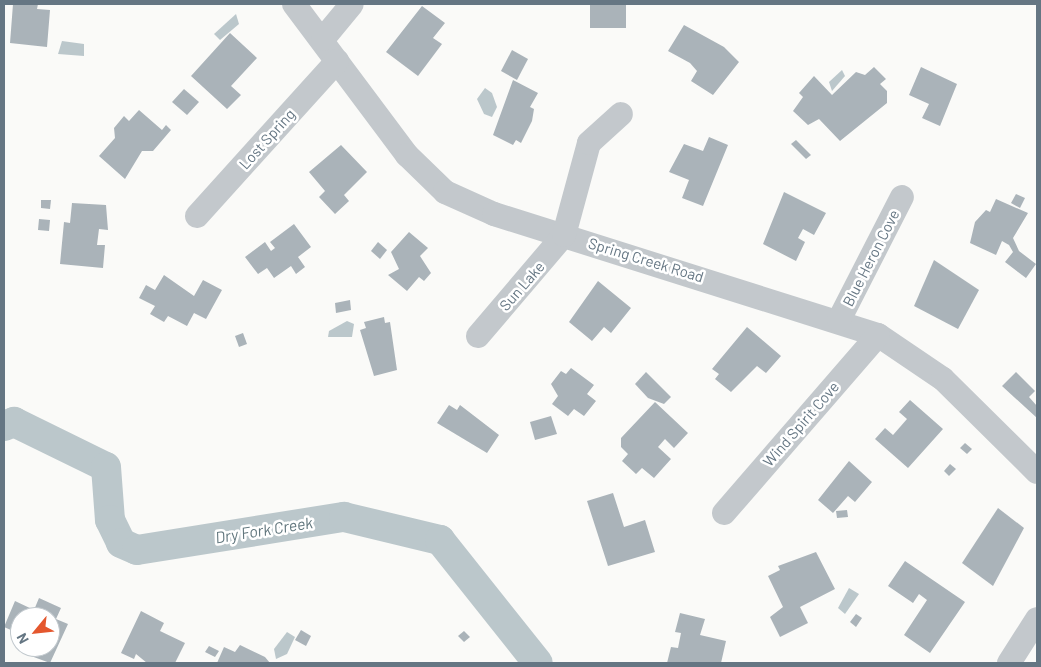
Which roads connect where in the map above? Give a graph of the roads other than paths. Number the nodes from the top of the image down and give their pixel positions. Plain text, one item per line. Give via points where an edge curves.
1 (294, 4) edge
2 (352, 4) edge
3 (323, 39) junction
4 (337, 62) junction
5 (620, 114) dead end
6 (902, 197) dead end
7 (197, 216) dead end
8 (564, 235) junction
9 (839, 320) junction
10 (878, 335) junction
11 (478, 336) dead end
12 (1037, 472) edge
13 (724, 513) dead end
14 (1037, 618) edge
15 (1010, 663) edge

1 - 3 street, Spring Creek Road
2 - 3 street
3 - 4 street, Spring Creek Road
4 - 7 street, Lost Spring
4 - 8 street, Spring Creek Road via 407,155 445,192 494,214
5 - 8 street via 589,143
6 - 9 street, Blue Heron Cove
8 - 9 street, Spring Creek Road
8 - 11 street, Sun Lake
9 - 10 street, Spring Creek Road
10 - 12 street, Spring Creek Road via 943,379
10 - 13 street, Wind Spirit Cove
14 - 15 street

